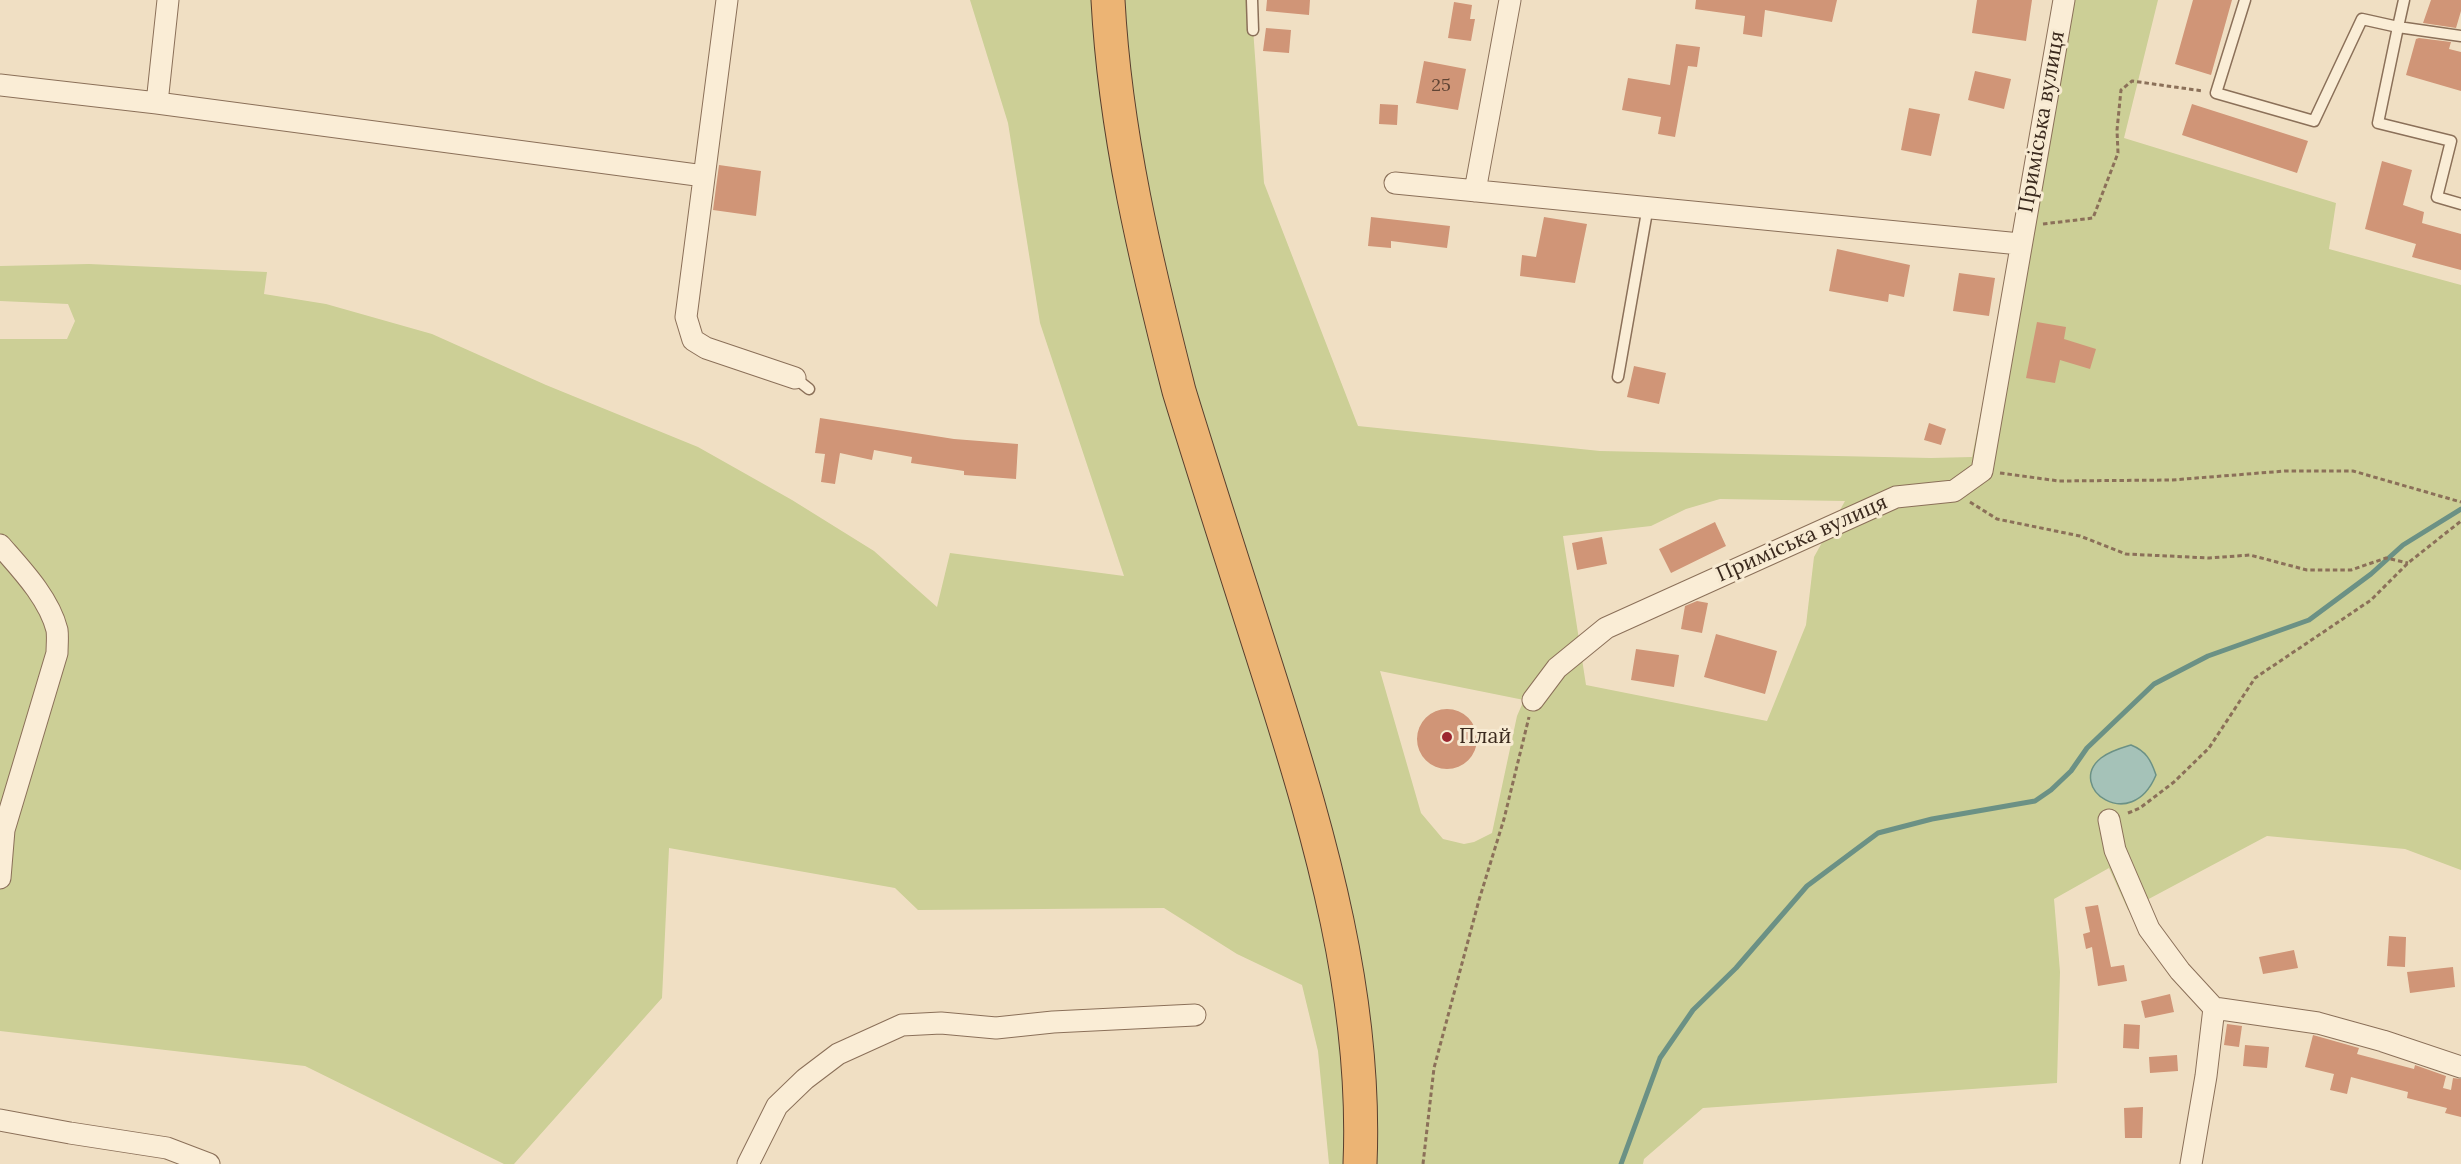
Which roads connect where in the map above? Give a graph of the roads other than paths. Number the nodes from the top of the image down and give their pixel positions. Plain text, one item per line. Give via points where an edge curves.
1 (168, 0) edge
2 (727, 0) edge
3 (1108, 0) edge
4 (1252, 0) edge
5 (1510, 0) edge
6 (2064, 0) edge
7 (2245, 0) edge
8 (2404, 0) edge
9 (2398, 27) junction
10 (1253, 30) dead end
11 (2461, 36) edge
12 (0, 85) edge
13 (157, 103) junction
14 (704, 176) junction
15 (1395, 183) dead end
16 (1475, 191) junction
17 (2461, 204) edge
18 (1648, 206) junction
19 (2022, 235) junction
20 (1618, 377) dead end
21 (802, 384) dead end
22 (0, 545) edge
23 (1533, 700) road end
24 (2109, 820) road end
25 (0, 878) edge
26 (2214, 1008) junction
27 (1195, 1015) dead end
28 (2461, 1067) edge
29 (0, 1120) edge
30 (209, 1164) edge
31 (748, 1164) edge
32 (1360, 1164) edge
33 (2191, 1164) edge

1 - 13 street
2 - 14 street
3 - 32 highway via 1117,107 1140,235 1179,391 1319,840 1338,925 1358,1070
4 - 10 lane
5 - 16 street
6 - 19 street, Приміська вулиця
7 - 9 lane via 2216,93 2314,120 2362,19
8 - 9 lane
9 - 11 lane
9 - 17 lane via 2378,123 2451,141 2437,197
12 - 13 street
13 - 14 street
14 - 21 street via 686,317 693,340
15 - 16 street
16 - 18 street
18 - 19 street
18 - 20 lane
19 - 23 street, Приміська вулиця via 1982,471 1954,491 1896,496 1606,628 1557,668
22 - 25 street via 47,606 57,631 57,653 4,830
24 - 26 street via 2115,850 2149,929
26 - 28 street via 2318,1023
26 - 33 street
27 - 31 street via 996,1028 941,1023 902,1025 838,1054 805,1079 777,1106
29 - 30 street via 167,1148

